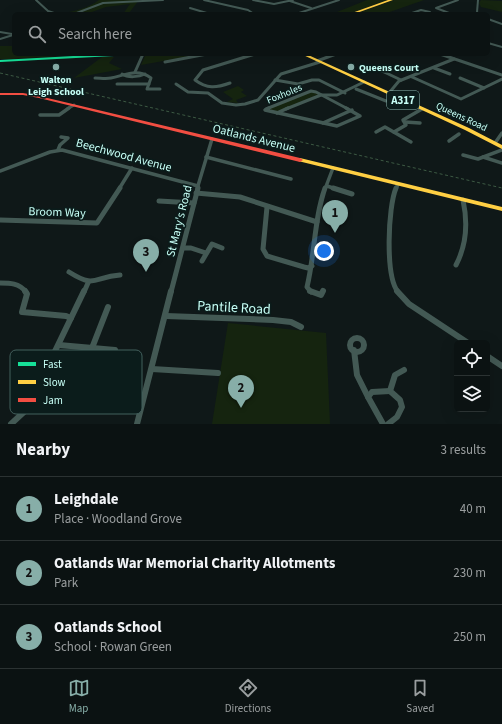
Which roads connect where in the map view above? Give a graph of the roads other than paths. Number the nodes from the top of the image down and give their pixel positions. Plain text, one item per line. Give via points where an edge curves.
1 (42, 0) edge
2 (107, 0) edge
3 (163, 0) edge
4 (204, 0) edge
5 (252, 0) edge
6 (293, 0) edge
7 (339, 0) edge
8 (391, 0) edge
9 (458, 0) edge
10 (478, 0) edge
11 (37, 1) edge
12 (141, 1) edge
13 (290, 1) junction
14 (103, 3) junction
15 (190, 8) dead end
16 (313, 8) junction
17 (51, 12) edge
18 (79, 12) edge
19 (203, 12) edge
20 (251, 12) edge
21 (302, 12) edge
22 (357, 12) edge
23 (416, 12) edge
24 (430, 12) edge
25 (446, 12) edge
26 (477, 12) edge
27 (490, 20) edge
28 (502, 24) edge
29 (0, 32) edge
30 (12, 34) edge
31 (12, 34) edge
32 (0, 39) edge
33 (490, 44) edge
34 (502, 47) edge
35 (95, 56) edge
36 (142, 56) edge
37 (196, 56) edge
38 (248, 56) edge
39 (307, 56) edge
40 (331, 56) edge
41 (447, 56) edge
42 (454, 59) junction
43 (0, 61) edge
44 (318, 61) junction
45 (165, 62) dead end
46 (434, 68) junction
47 (382, 71) dead end
48 (135, 72) junction
49 (122, 74) junction
50 (145, 74) junction
51 (450, 74) dead end
52 (502, 75) edge
53 (412, 77) junction
54 (95, 78) dead end
55 (460, 78) dead end
56 (502, 79) edge
57 (275, 80) junction
58 (401, 80) junction
59 (230, 83) dead end
60 (366, 83) junction
61 (117, 84) dead end
62 (149, 84) junction
63 (176, 84) dead end
64 (484, 88) junction
65 (160, 89) dead end
66 (356, 89) junction
67 (344, 93) junction
68 (0, 94) edge
69 (321, 95) junction
70 (387, 99) junction
71 (341, 102) junction
72 (74, 105) junction
73 (422, 108) junction
74 (352, 110) junction
75 (277, 113) junction
76 (40, 116) dead end
77 (405, 122) junction
78 (323, 123) junction
79 (420, 123) dead end
80 (376, 132) dead end
81 (394, 132) junction
82 (462, 132) junction
83 (502, 133) edge
84 (61, 137) dead end
85 (212, 139) junction
86 (449, 141) dead end
87 (411, 142) dead end
88 (495, 143) junction
89 (502, 147) edge
90 (58, 150) junction
91 (502, 150) edge
92 (463, 155) dead end
93 (206, 157) junction
94 (483, 157) junction
95 (502, 163) edge
96 (132, 168) junction
97 (333, 168) junction
98 (0, 171) edge
99 (291, 179) dead end
100 (398, 184) junction
101 (198, 186) junction
102 (326, 186) junction
103 (196, 193) junction
104 (352, 194) dead end
105 (463, 200) junction
106 (159, 202) dead end
107 (194, 203) junction
108 (266, 207) junction
109 (502, 209) edge
110 (0, 220) edge
111 (317, 222) junction
112 (183, 248) junction
113 (222, 248) dead end
114 (206, 253) junction
115 (202, 261) dead end
116 (456, 265) dead end
117 (312, 266) junction
118 (70, 272) dead end
119 (120, 275) dead end
120 (0, 283) edge
121 (88, 283) junction
122 (323, 291) dead end
123 (108, 307) dead end
124 (166, 316) junction
125 (71, 318) junction
126 (301, 327) dead end
127 (463, 340) edge
128 (59, 344) junction
129 (92, 348) junction
130 (56, 350) edge
131 (115, 350) dead end
132 (354, 350) dead end
133 (490, 358) edge
134 (502, 366) edge
135 (152, 369) junction
136 (404, 370) dead end
137 (218, 373) dead end
138 (390, 391) junction
139 (368, 397) junction
140 (142, 406) edge
141 (20, 414) edge
142 (140, 414) edge
143 (11, 424) edge
144 (137, 424) edge
145 (383, 424) edge
146 (388, 424) edge

1 - 11 street
2 - 14 street
3 - 12 street
4 - 20 street
5 - 13 street via 270,3
6 - 13 street
7 - 16 street
8 - 22 main road
9 - 25 street via 436,8
10 - 26 street
11 - 17 street
12 - 14 street
13 - 16 street
14 - 18 street
15 - 19 street
16 - 21 street
23 - 24 street
27 - 28 street
29 - 30 street
31 - 32 street
33 - 34 street
35 - 43 main road
36 - 48 street
37 - 45 street
38 - 59 street via 203,70 195,80 210,88
39 - 44 main road, Queens Road / A317
40 - 44 street
41 - 42 street
42 - 46 street
42 - 52 street
44 - 57 street via 284,72
44 - 60 main road, Queens Road / A317
46 - 51 street
46 - 53 street
47 - 58 street
48 - 49 street
48 - 50 street
49 - 50 street
49 - 54 street via 110,78
50 - 62 street via 151,77
53 - 58 street
53 - 64 street via 461,99
55 - 64 street
56 - 64 street
57 - 63 street via 258,100 236,105 219,102 206,93 188,92
57 - 67 street via 298,84 319,80
58 - 70 street via 394,86
60 - 66 street, Foxholes
60 - 67 street, Foxholes
60 - 70 main road, Queens Road / A317
61 - 62 street
62 - 65 street via 147,89
66 - 67 street, Foxholes
66 - 70 street
67 - 69 street, Foxholes
67 - 71 street, Foxholes
68 - 72 main road, Oatlands Avenue via 29,95
69 - 71 street, Foxholes
69 - 75 street, Foxholes
69 - 75 street, Foxholes via 310,91 265,110
70 - 73 main road, Queens Road / A317
71 - 74 street, Foxholes
72 - 76 street via 59,115
72 - 85 main road, Oatlands Avenue
73 - 77 street via 403,120
73 - 82 main road, Queens Road / A317
74 - 78 street
74 - 78 street, Foxholes via 360,116 339,126
75 - 78 street, Foxholes
77 - 79 street
77 - 81 street via 406,125
80 - 81 street via 385,127
81 - 87 street
82 - 86 street
82 - 88 main road, Queens Road / A317
83 - 88 street
84 - 90 street via 68,138
85 - 93 street, St Mary's Road
85 - 97 main road, Oatlands Avenue
88 - 89 main road, Queens Road / A317
90 - 96 street, Beechwood Avenue via 68,150
90 - 98 street, Beechwood Avenue
91 - 94 street
92 - 94 street via 476,159
93 - 99 street
93 - 101 street, St Mary's Road
94 - 95 street
96 - 101 street, Beechwood Avenue
96 - 110 street, Broom Way via 97,223
97 - 100 main road, Oatlands Avenue
97 - 102 street
100 - 105 main road, Oatlands Avenue
100 - 127 street via 389,228 391,277 395,288 409,304
101 - 103 street, St Mary's Road
102 - 104 street
102 - 111 street via 319,205
103 - 107 street, St Mary's Road
103 - 108 street via 240,197
105 - 109 main road, Oatlands Avenue
105 - 116 street via 468,225 462,254
106 - 107 street
107 - 112 street, St Mary's Road
108 - 111 street
108 - 117 street via 264,253 304,268
111 - 117 street
112 - 114 street
112 - 124 street, St Mary's Road
113 - 114 street via 212,244
114 - 115 street
117 - 122 street via 308,290 319,295
118 - 121 street
119 - 121 street
120 - 125 street via 17,284 25,290 27,294 22,312
121 - 125 street
123 - 129 street
124 - 126 street, Pantile Road via 273,320 290,322
124 - 135 street, St Mary's Road
125 - 128 street
128 - 129 street
128 - 130 street
129 - 131 street
132 - 139 street via 356,375
133 - 134 street
135 - 137 street
135 - 140 street, St Mary's Road
136 - 138 street via 395,375
138 - 139 street via 372,392
138 - 146 street via 400,400 402,407
139 - 145 street
141 - 143 street
142 - 144 street, St Mary's Road

